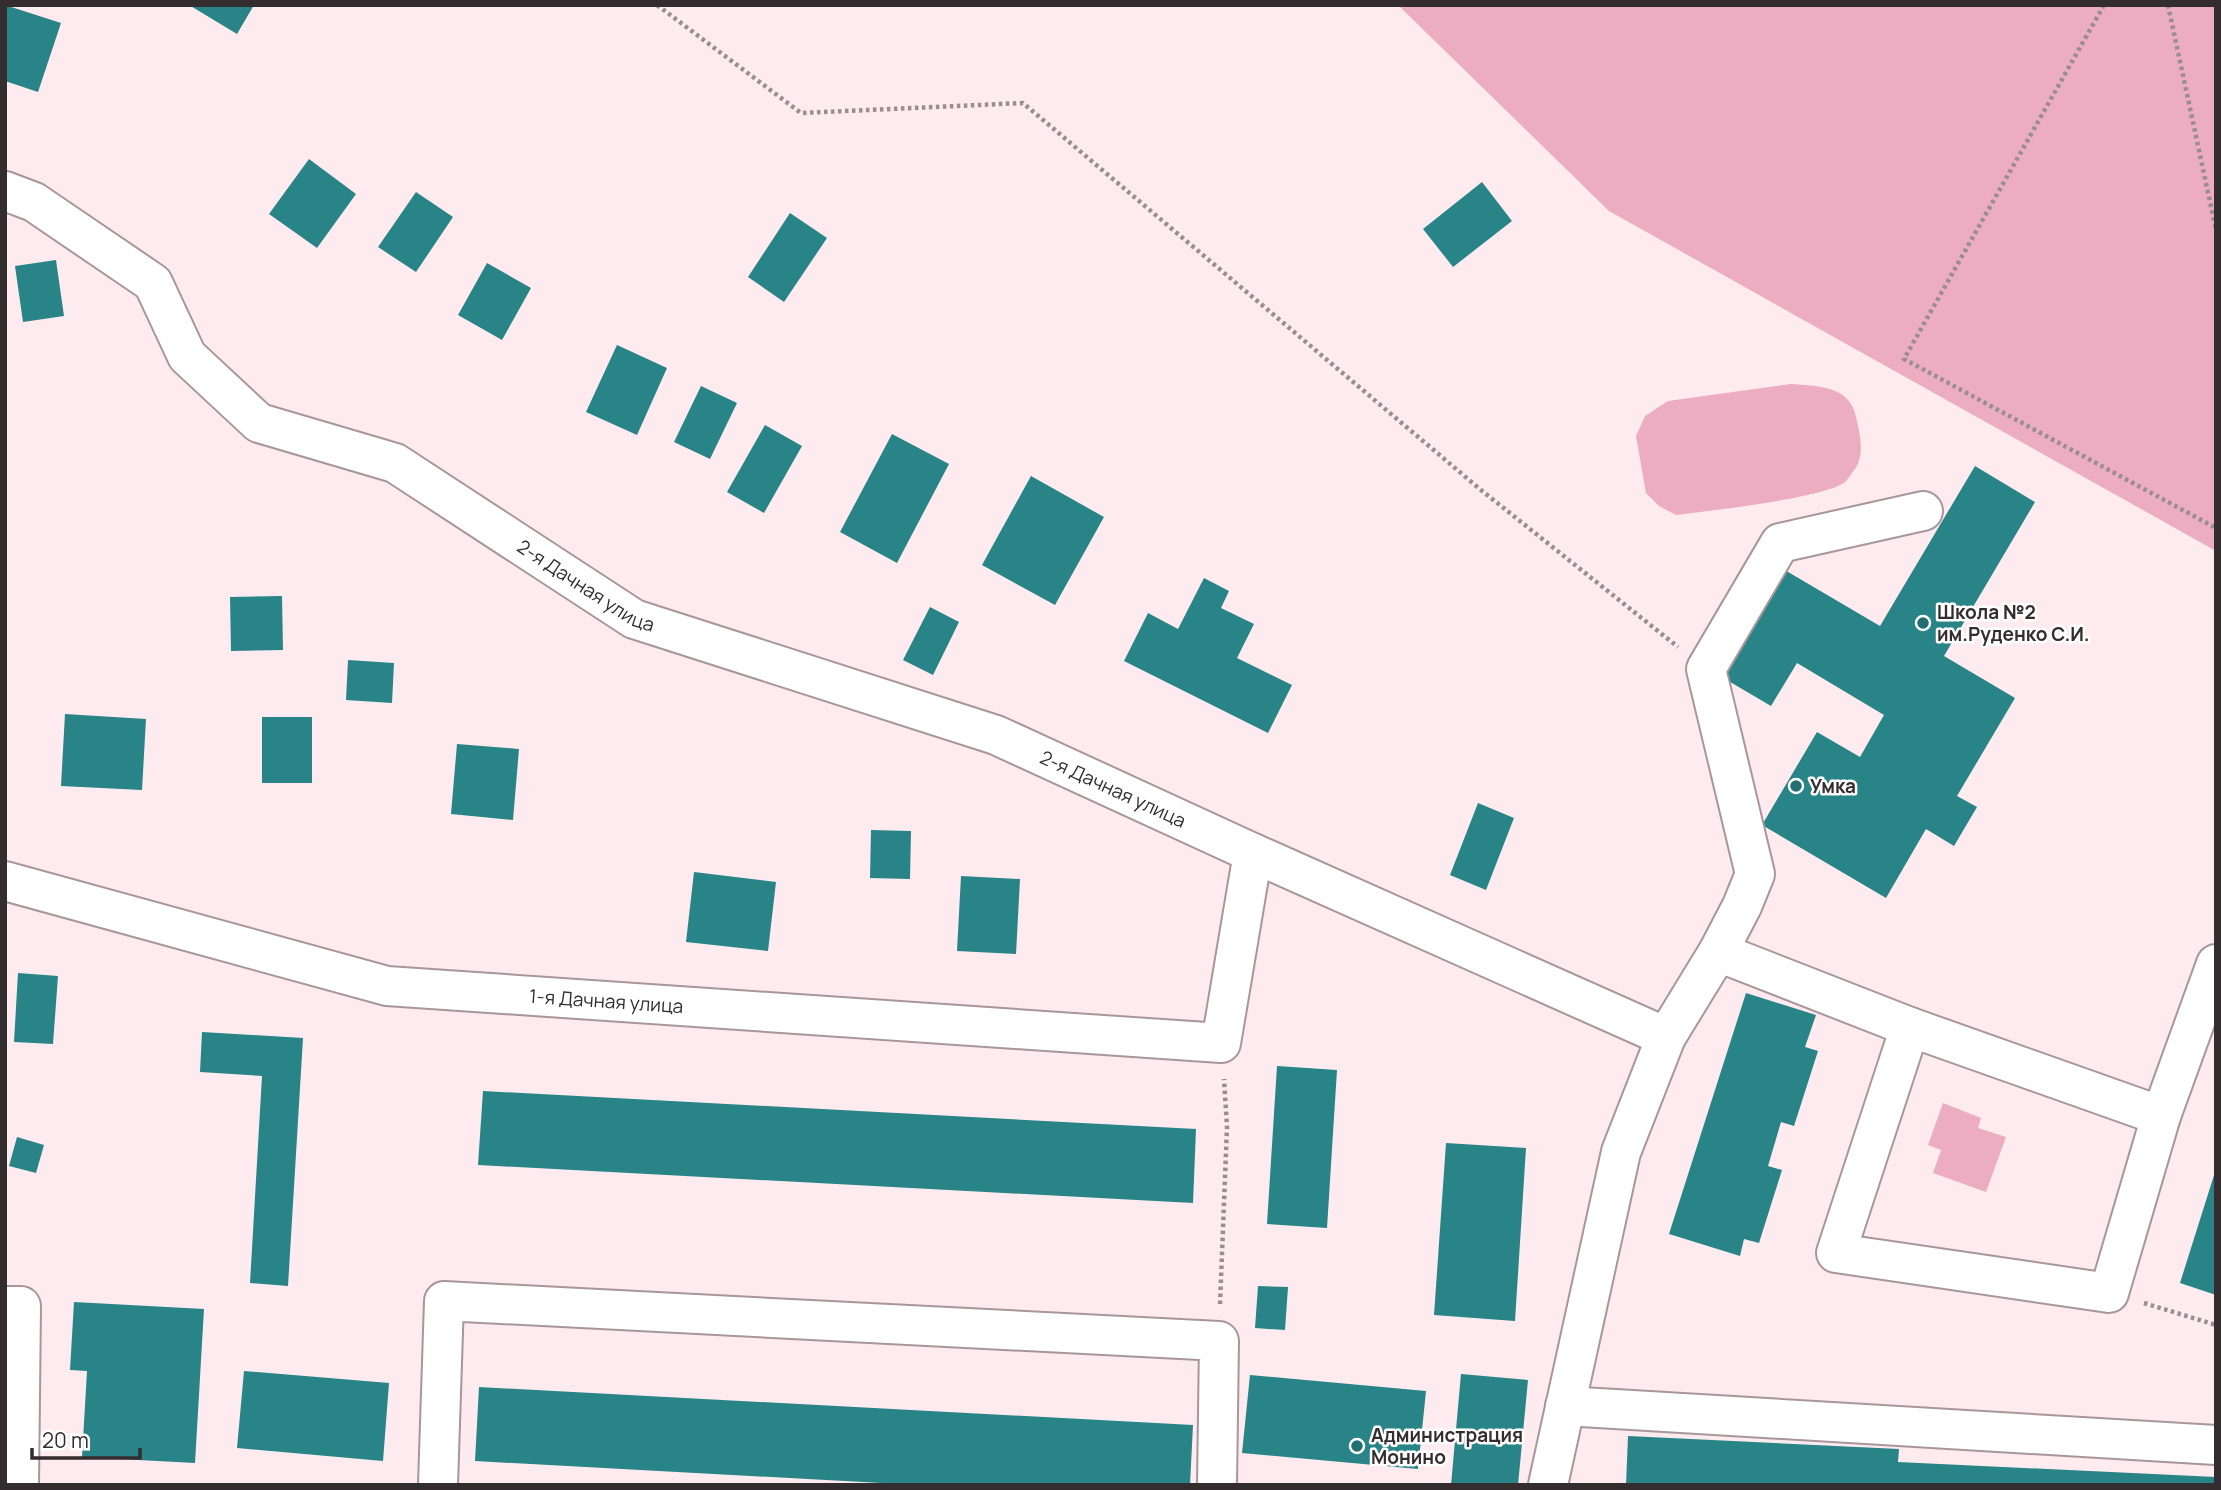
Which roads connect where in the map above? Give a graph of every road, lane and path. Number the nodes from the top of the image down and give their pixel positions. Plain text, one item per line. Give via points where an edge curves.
1 (657, 5) edge
2 (2104, 5) edge
3 (2168, 5) edge
4 (5, 191) edge
5 (2216, 230) edge
6 (1923, 511) dead end
7 (2216, 528) edge
8 (1706, 669) junction
9 (1253, 853) junction
10 (5, 881) edge
11 (1718, 952) junction
12 (2216, 964) edge
13 (1910, 1027) junction
14 (1666, 1037) junction
15 (1221, 1043) junction
16 (2161, 1116) junction
17 (2109, 1293) junction
18 (5, 1306) edge
19 (2216, 1325) edge
20 (1219, 1341) junction
21 (1565, 1406) junction
22 (2216, 1445) edge
23 (19, 1485) edge
24 (438, 1485) edge
25 (1217, 1485) edge
26 (1548, 1485) edge

1 - 8 path via 801,113 1023,103 1481,490
2 - 7 path via 1904,359
3 - 5 path
4 - 9 street, 2-я Дачная улица via 34,202 153,283 187,356 259,423 395,463 634,620 996,735
6 - 8 street via 1780,543
8 - 11 street via 1755,874
9 - 14 street, 2-я Дачная улица
9 - 15 street
10 - 15 street, 1-я Дачная улица via 387,986
11 - 13 street
11 - 14 street
12 - 16 street
13 - 16 street
13 - 17 street via 1836,1253
14 - 21 street via 1621,1152
15 - 20 path via 1227,1127
16 - 17 street
17 - 19 path
18 - 23 street via 21,1307
20 - 24 street via 444,1301
20 - 25 street
21 - 22 street
21 - 26 street

